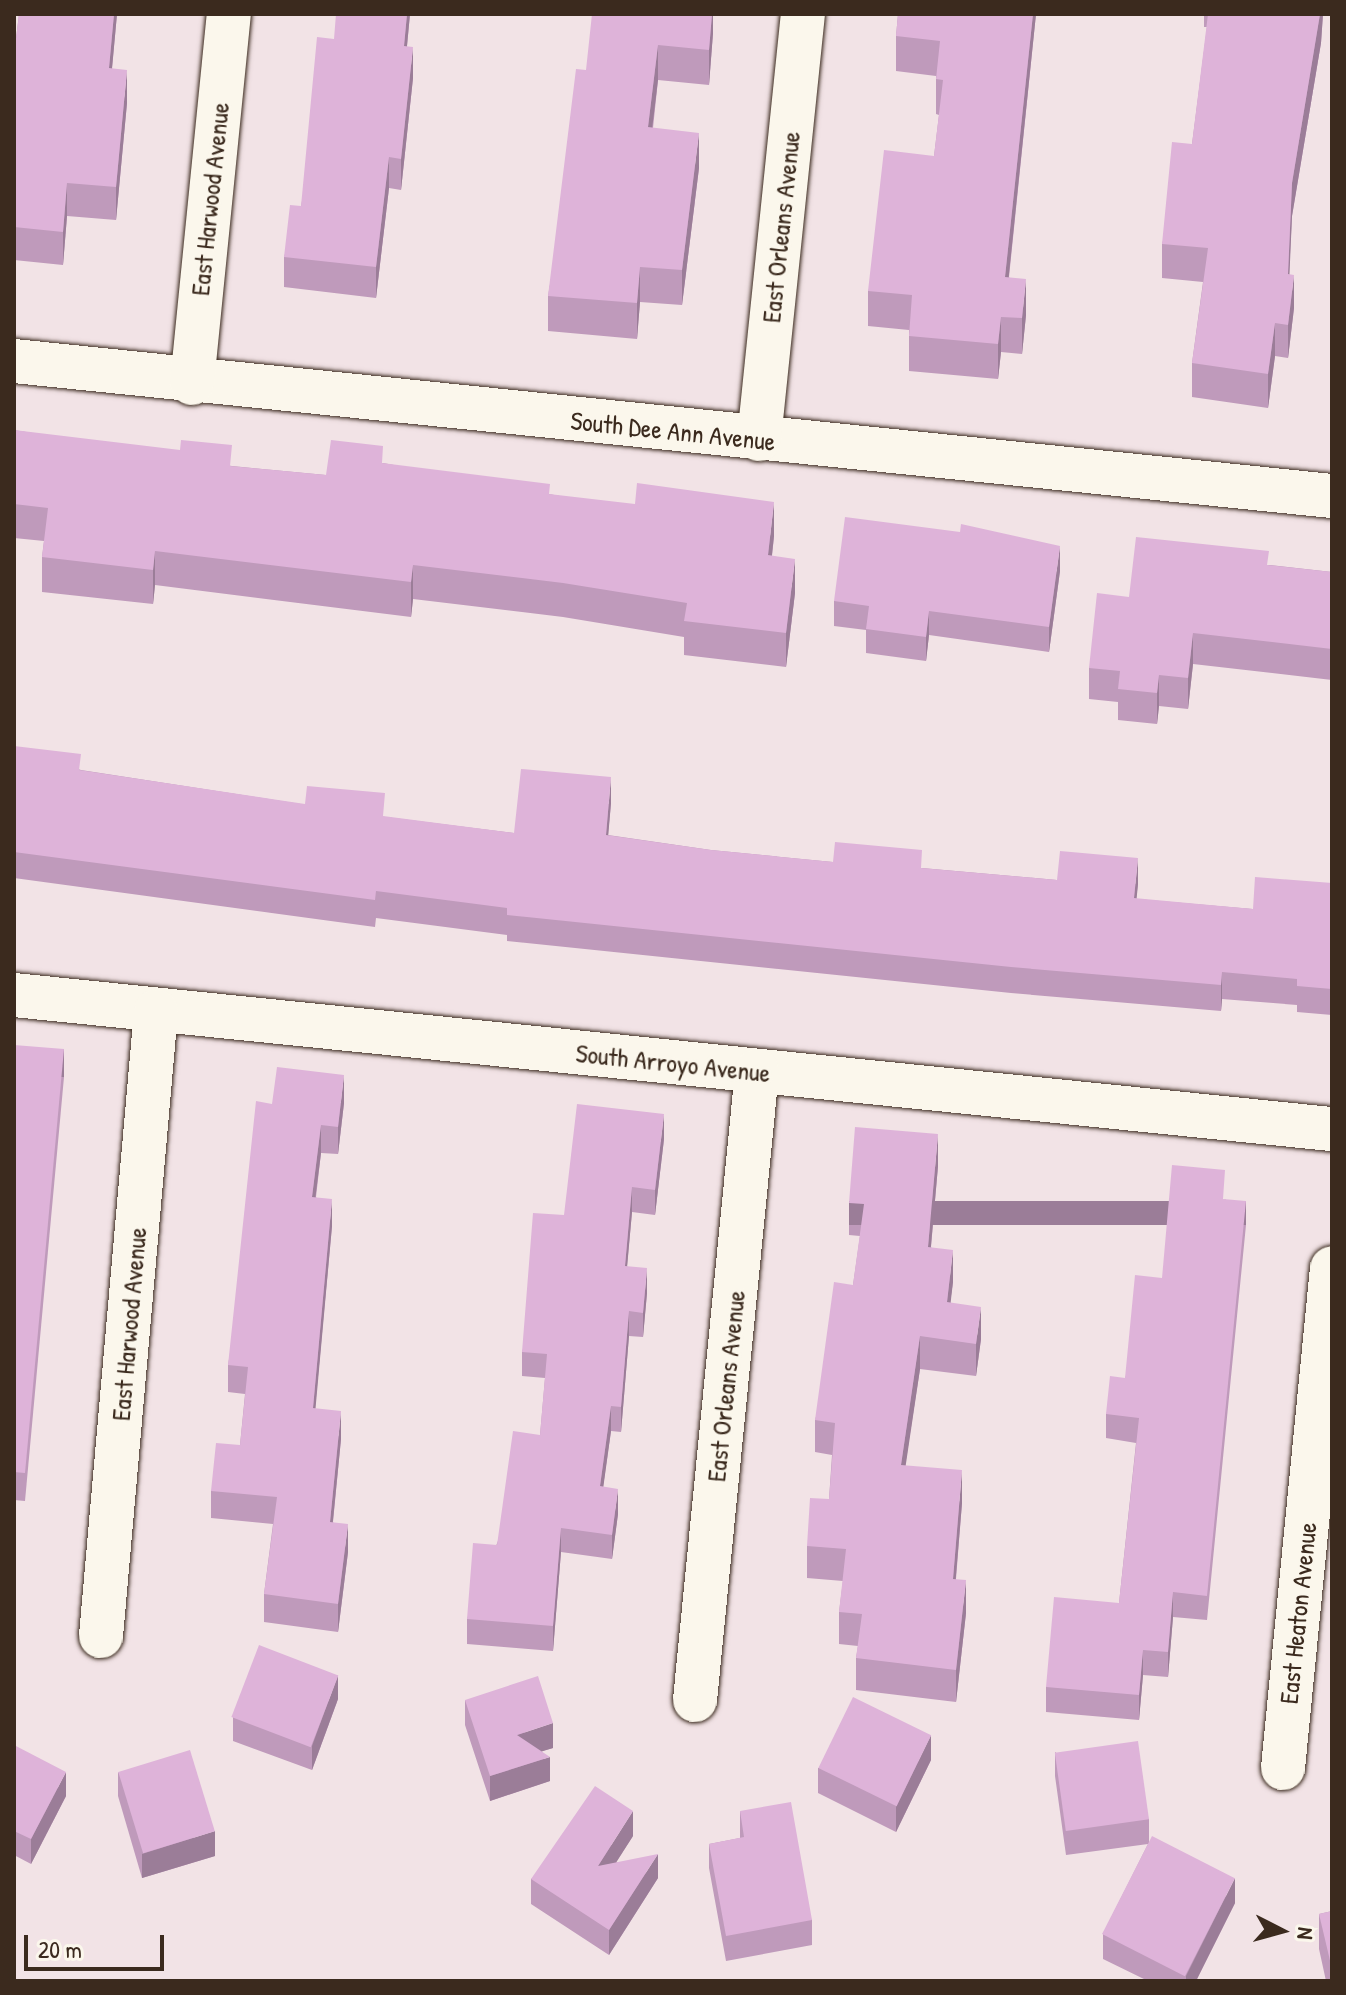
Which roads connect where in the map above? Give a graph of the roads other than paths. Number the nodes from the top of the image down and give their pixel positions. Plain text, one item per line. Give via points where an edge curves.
1 (229, 14) edge
2 (803, 14) edge
3 (14, 361) edge
4 (192, 383) junction
5 (759, 439) junction
6 (1332, 496) edge
7 (14, 995) edge
8 (156, 1011) junction
9 (757, 1071) junction
10 (1332, 1129) edge
11 (1332, 1268) edge
12 (101, 1636) dead end
13 (695, 1700) dead end
14 (1283, 1768) dead end

1 - 4 street, East Harwood Avenue
2 - 5 street, East Orleans Avenue
3 - 4 street, South Dee Ann Avenue
4 - 5 street, South Dee Ann Avenue
5 - 6 street, South Dee Ann Avenue
7 - 8 street, South Arroyo Avenue
8 - 9 street, South Arroyo Avenue
8 - 12 street, East Harwood Avenue
9 - 10 street, South Arroyo Avenue
9 - 13 street, East Orleans Avenue
11 - 14 street, East Heaton Avenue

